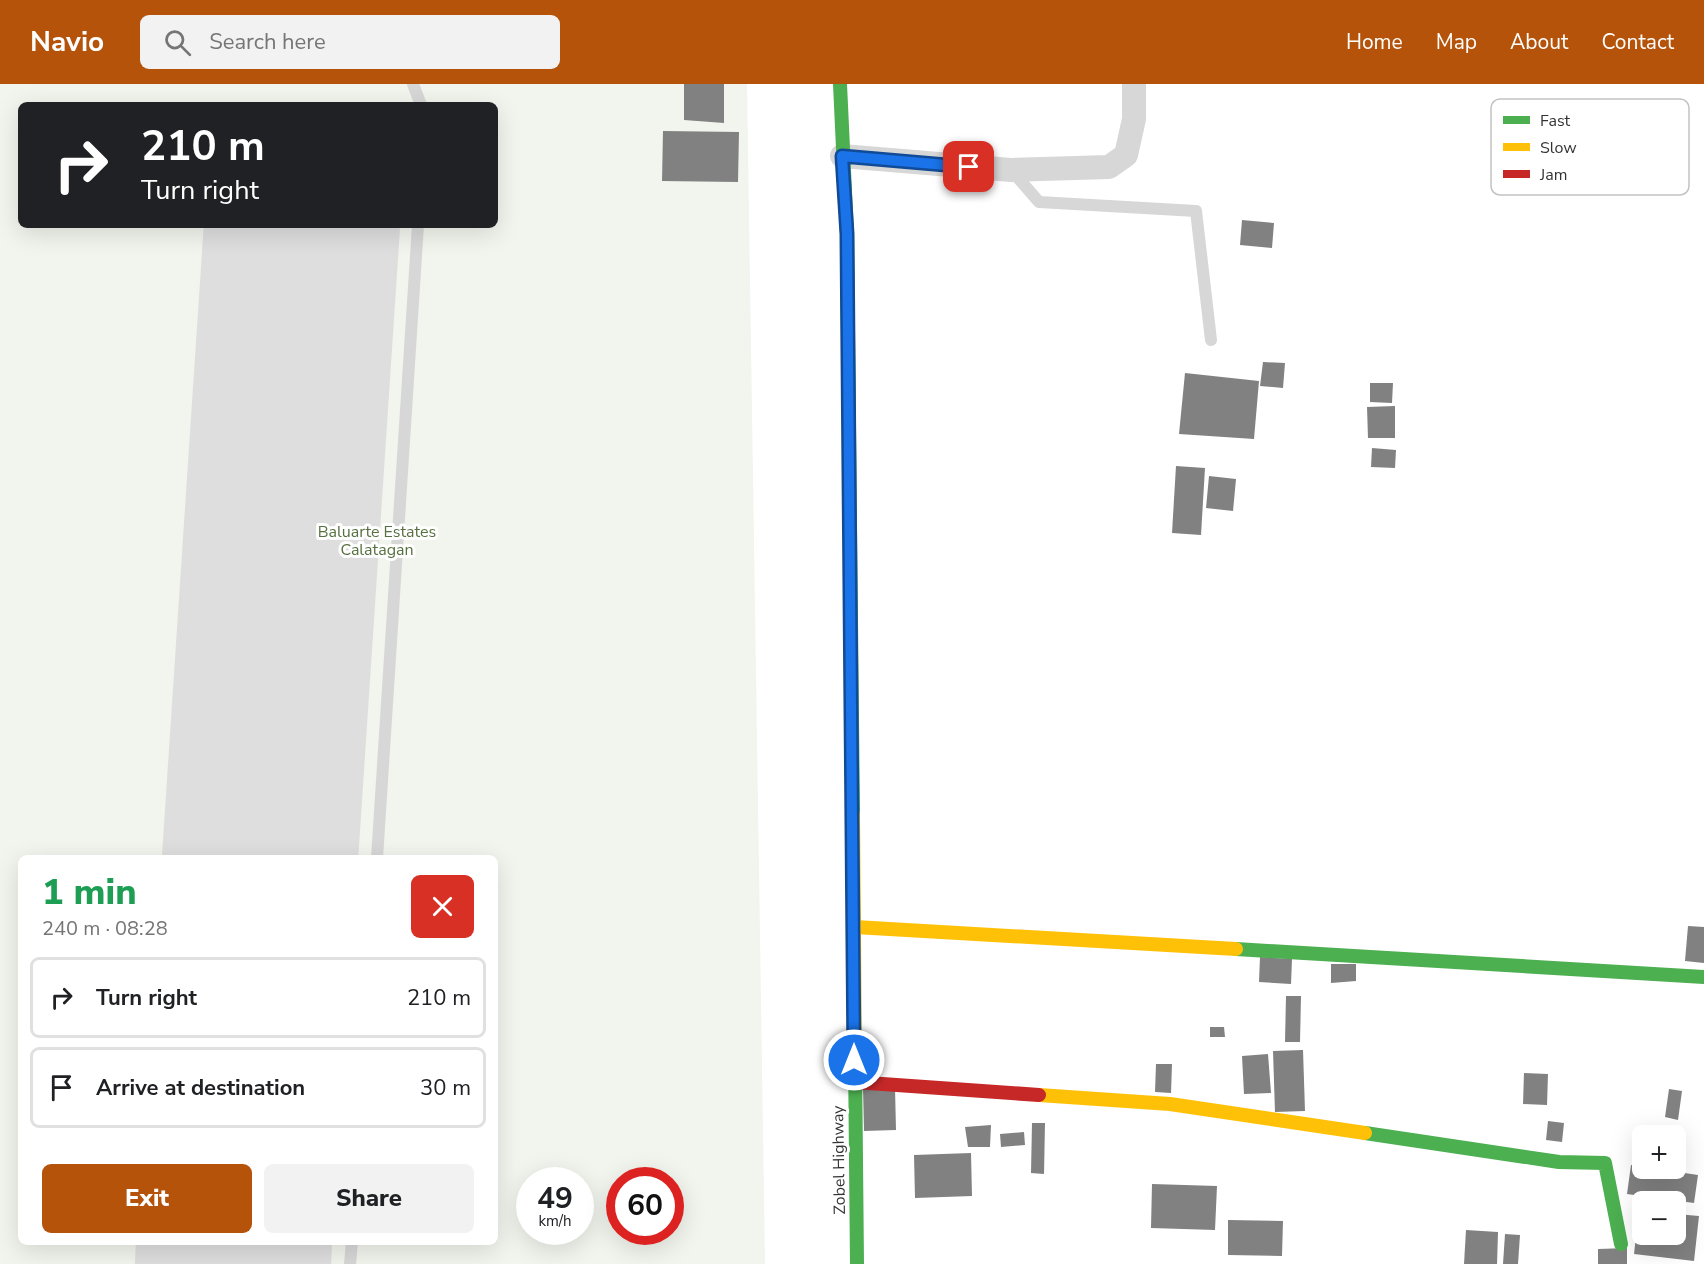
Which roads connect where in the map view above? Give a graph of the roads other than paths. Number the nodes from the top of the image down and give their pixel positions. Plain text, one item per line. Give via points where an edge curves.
1 (412, 84) edge
2 (840, 84) edge
3 (1134, 84) edge
4 (420, 102) edge
5 (842, 156) junction
6 (1011, 170) junction
7 (418, 228) edge
8 (1211, 339) dead end
9 (377, 855) edge
10 (855, 927) junction
11 (1704, 977) edge
12 (854, 1082) junction
13 (1621, 1244) dead end
14 (352, 1245) edge
15 (350, 1264) edge
16 (857, 1264) edge

1 - 4 lane
2 - 5 street, Zobel Highway
3 - 6 street via 1134,119 1126,155 1109,167
5 - 6 street
5 - 10 street, Zobel Highway via 847,234
6 - 8 lane via 1039,202 1196,211
7 - 9 lane
10 - 11 street
10 - 12 street, Zobel Highway
12 - 13 street via 1170,1104 1559,1162 1605,1163
12 - 16 street, Zobel Highway
14 - 15 lane

